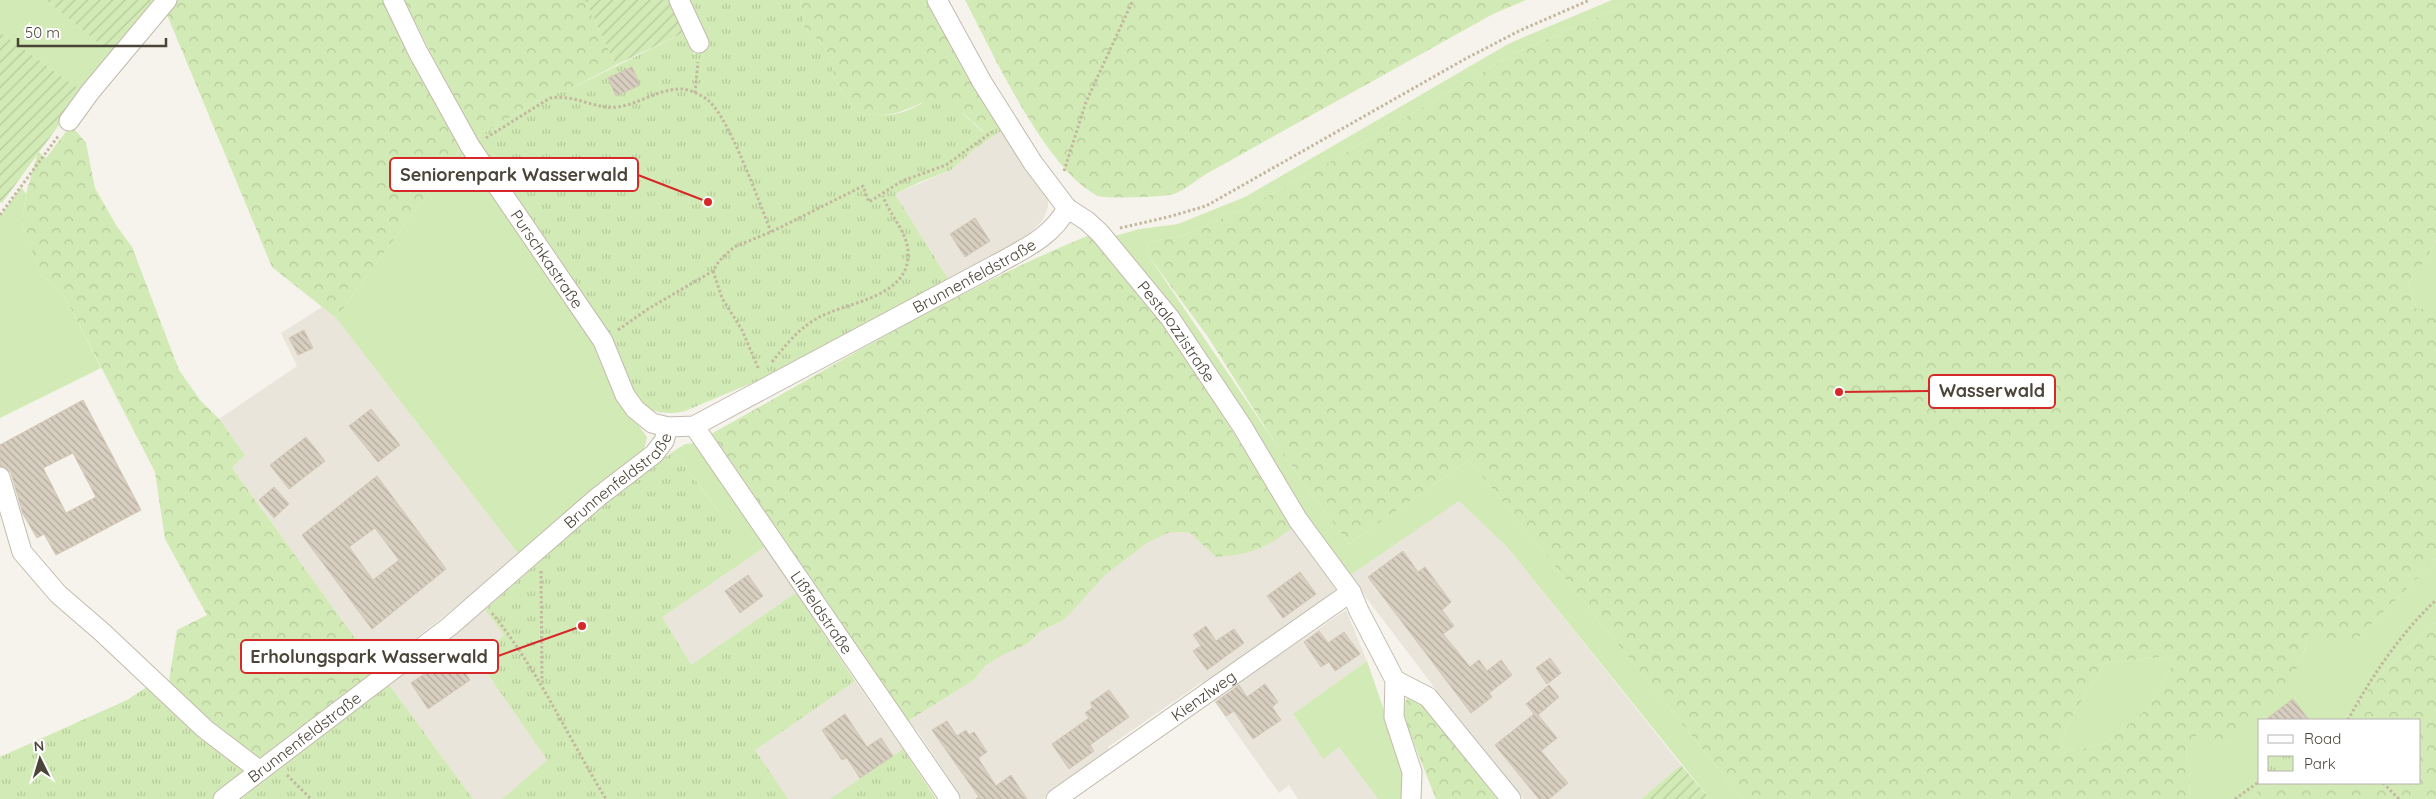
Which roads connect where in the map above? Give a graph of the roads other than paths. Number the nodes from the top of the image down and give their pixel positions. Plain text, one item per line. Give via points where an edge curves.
1 (167, 0) edge
2 (393, 0) edge
3 (679, 0) edge
4 (937, 0) edge
5 (699, 44) road end
6 (69, 121) road end
7 (1067, 208) junction
8 (694, 426) junction
9 (668, 428) junction
10 (0, 477) edge
11 (1351, 592) junction
12 (1396, 680) junction
13 (260, 771) junction
14 (223, 799) edge
15 (950, 799) edge
16 (1056, 799) edge
17 (1411, 799) edge
18 (1511, 799) edge

1 - 6 street
2 - 9 street, Purschkastraße via 470,146 603,341 625,395 652,422
3 - 5 street
4 - 7 street, Pestalozzistraße via 1006,123
7 - 8 street, Brunnenfeldstraße via 1061,221 1027,247
7 - 11 street, Pestalozzistraße via 1100,233 1170,318 1242,426 1298,520
8 - 9 street, Brunnenfeldstraße
8 - 15 street, Lißfeldstraße
9 - 13 street, Brunnenfeldstraße via 664,441 654,454 450,626
10 - 13 street via 22,552 58,594 205,729
11 - 12 street, Pestalozzistraße
11 - 16 street, Kienzlweg
12 - 17 street via 1394,717 1412,772
12 - 18 street via 1428,697
13 - 14 street, Brunnenfeldstraße

